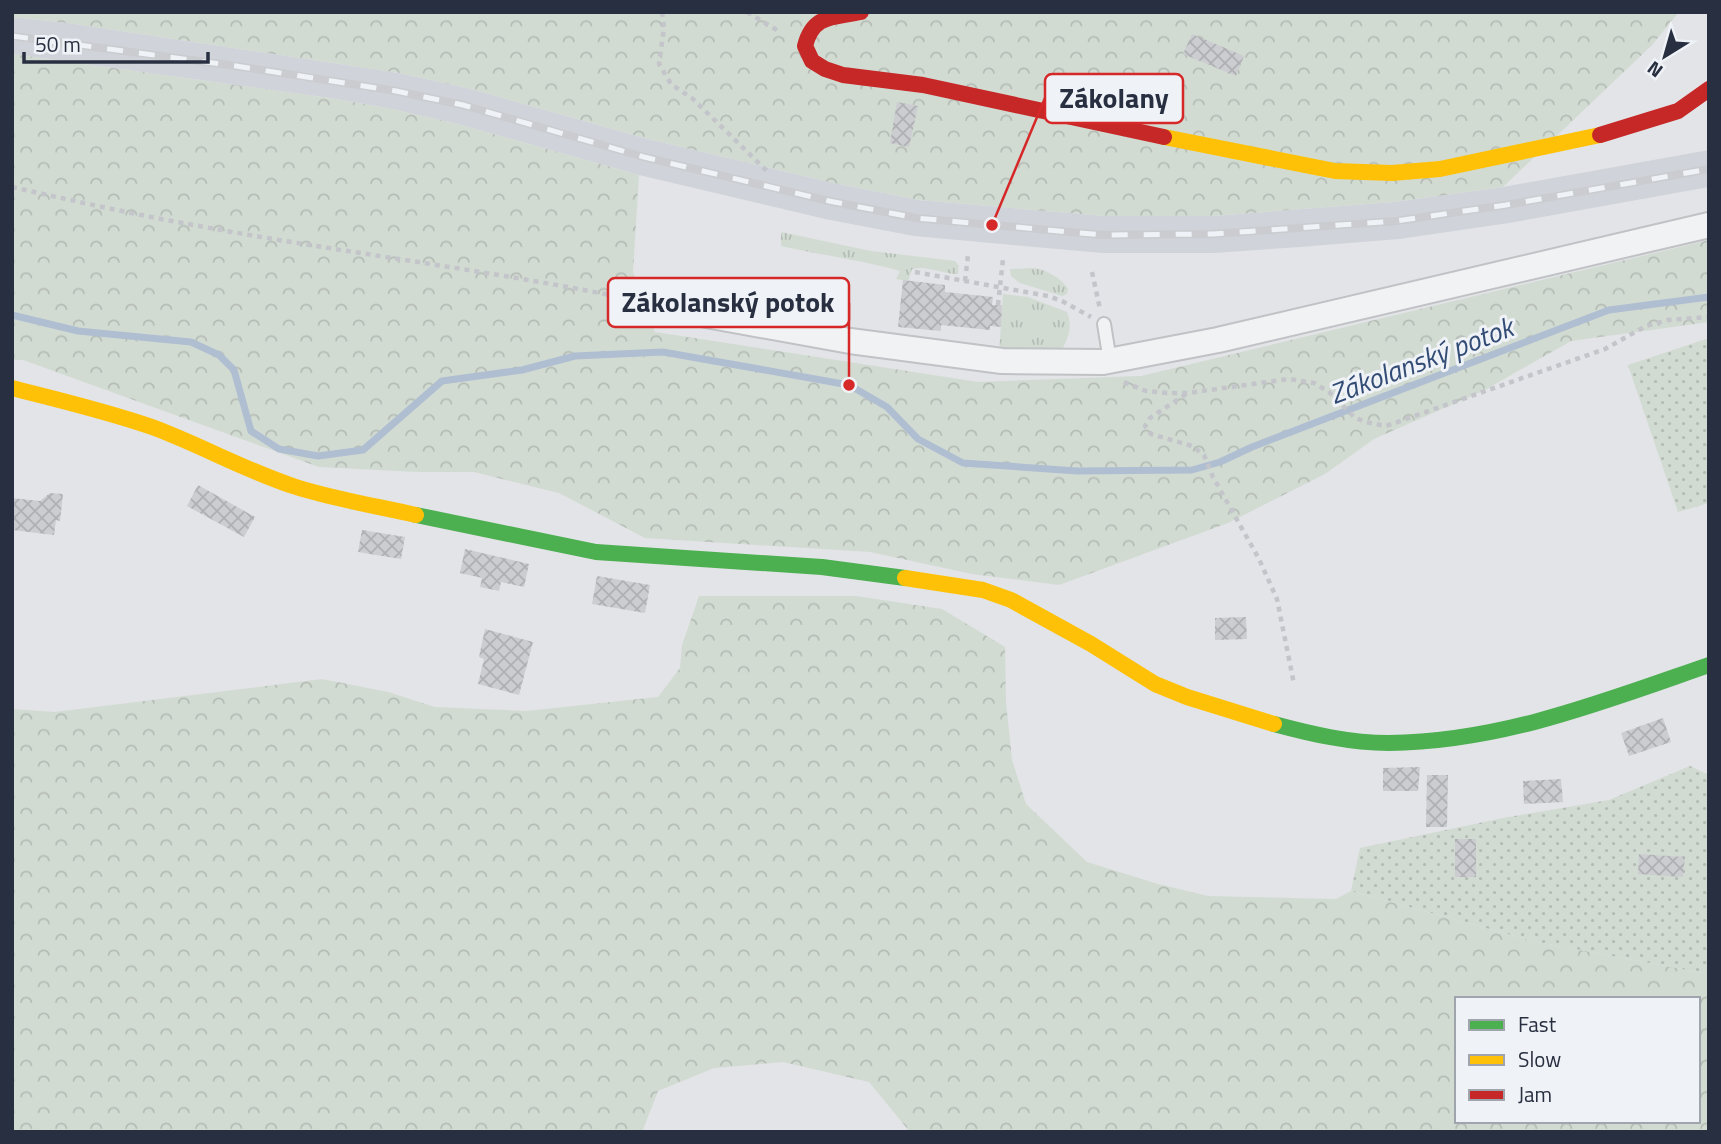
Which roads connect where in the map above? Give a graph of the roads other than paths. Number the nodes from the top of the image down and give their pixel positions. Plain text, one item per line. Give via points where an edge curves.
1 (860, 12) edge
2 (1709, 89) edge
3 (1709, 225) edge
4 (706, 315) road end
5 (1104, 324) road end
6 (1106, 362) junction
7 (12, 388) edge
8 (1709, 665) edge

1 - 2 main road via 813,26 805,47 812,61 843,75 923,85 1335,171 1440,169 1616,131 1678,111
3 - 6 street
4 - 6 street via 850,341 1002,361
5 - 6 lane
7 - 8 main road via 151,427 298,488 560,546 637,556 822,567 983,590 1011,600 1155,684 1277,725 1338,739 1389,743 1516,727

